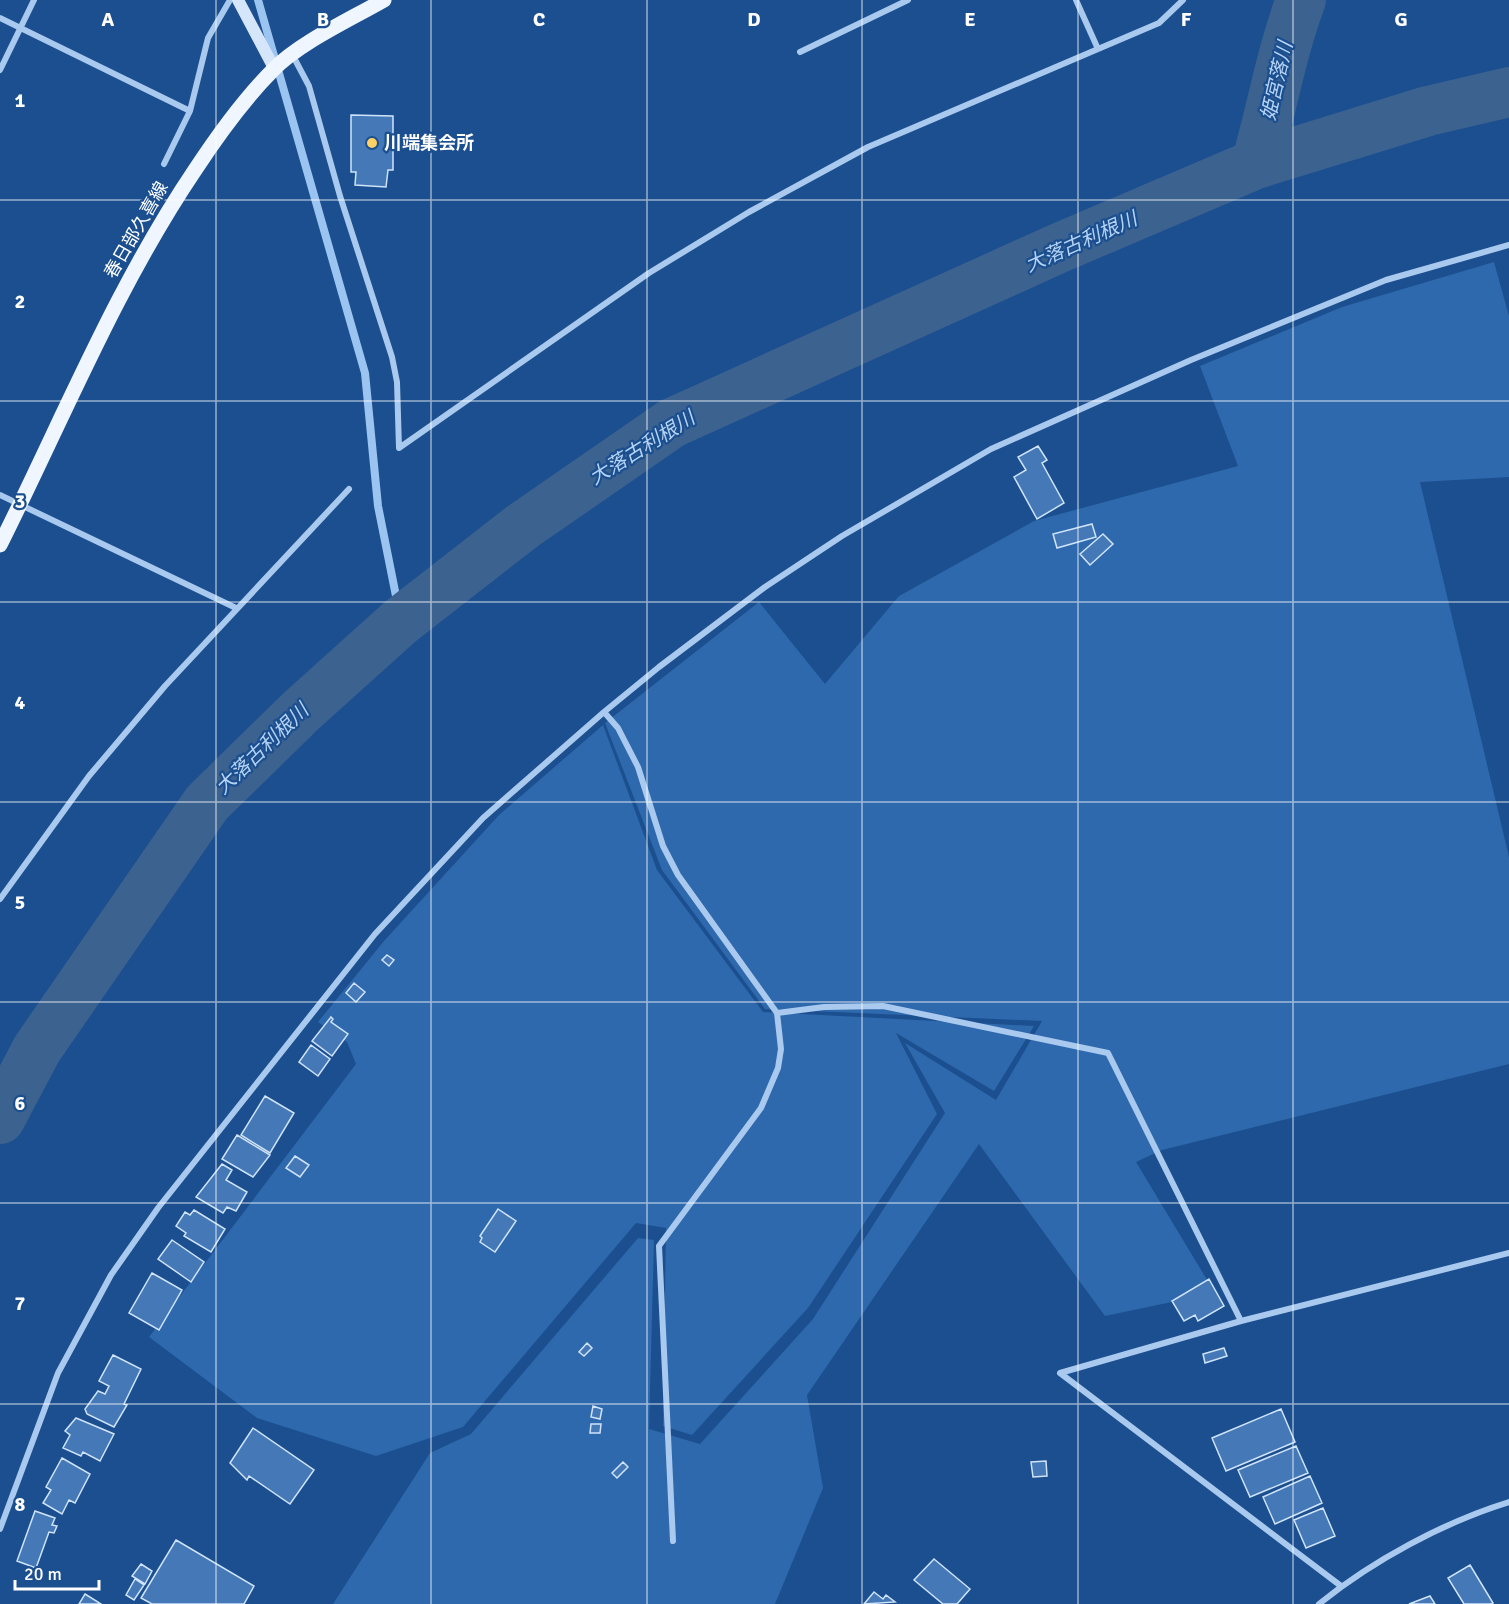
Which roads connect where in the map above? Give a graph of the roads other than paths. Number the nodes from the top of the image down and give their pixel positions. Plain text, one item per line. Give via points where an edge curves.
1 (34, 0) edge
2 (230, 0) edge
3 (238, 0) edge
4 (384, 0) edge
5 (908, 0) edge
6 (1076, 0) edge
7 (1183, 0) edge
8 (0, 18) edge
9 (20, 28) junction
10 (1098, 50) junction
11 (800, 52) dead end
12 (292, 54) junction
13 (274, 68) junction
14 (0, 70) edge
15 (190, 111) junction
16 (164, 164) dead end
17 (1509, 245) edge
18 (349, 489) dead end
19 (0, 495) edge
20 (20, 505) junction
21 (0, 545) edge
22 (236, 608) junction
23 (604, 712) junction
24 (0, 899) edge
25 (777, 1013) junction
26 (1509, 1253) edge
27 (1241, 1321) junction
28 (1508, 1504) edge
29 (0, 1530) edge
30 (673, 1541) dead end
31 (1341, 1587) junction
32 (1320, 1604) edge

1 - 9 street
2 - 15 street via 208,38
3 - 13 main road
4 - 12 main road, 春日部久喜線
5 - 11 street
6 - 10 street
7 - 10 street via 1160,23
8 - 9 street
9 - 14 street
9 - 15 street
10 - 12 street via 868,147 749,212 649,273 399,448 397,382 392,357 309,86
12 - 13 main road, 春日部久喜線
13 - 20 main road, 春日部久喜線 via 238,109 160,224 96,343
15 - 16 street
17 - 23 street via 1386,280 1191,360 991,449 842,536 765,587
18 - 22 street
19 - 20 street
20 - 21 main road, 春日部久喜線
20 - 22 street
22 - 24 street via 89,776
23 - 25 street via 618,728 638,767 663,846 678,875
23 - 29 street via 483,818 375,934 158,1208 111,1275 58,1373
25 - 27 street via 883,1006 1108,1053
25 - 30 street via 781,1049 770,1091 749,1127 659,1246
26 - 27 street
27 - 31 street via 1060,1373
28 - 31 street via 1420,1539
31 - 32 street

